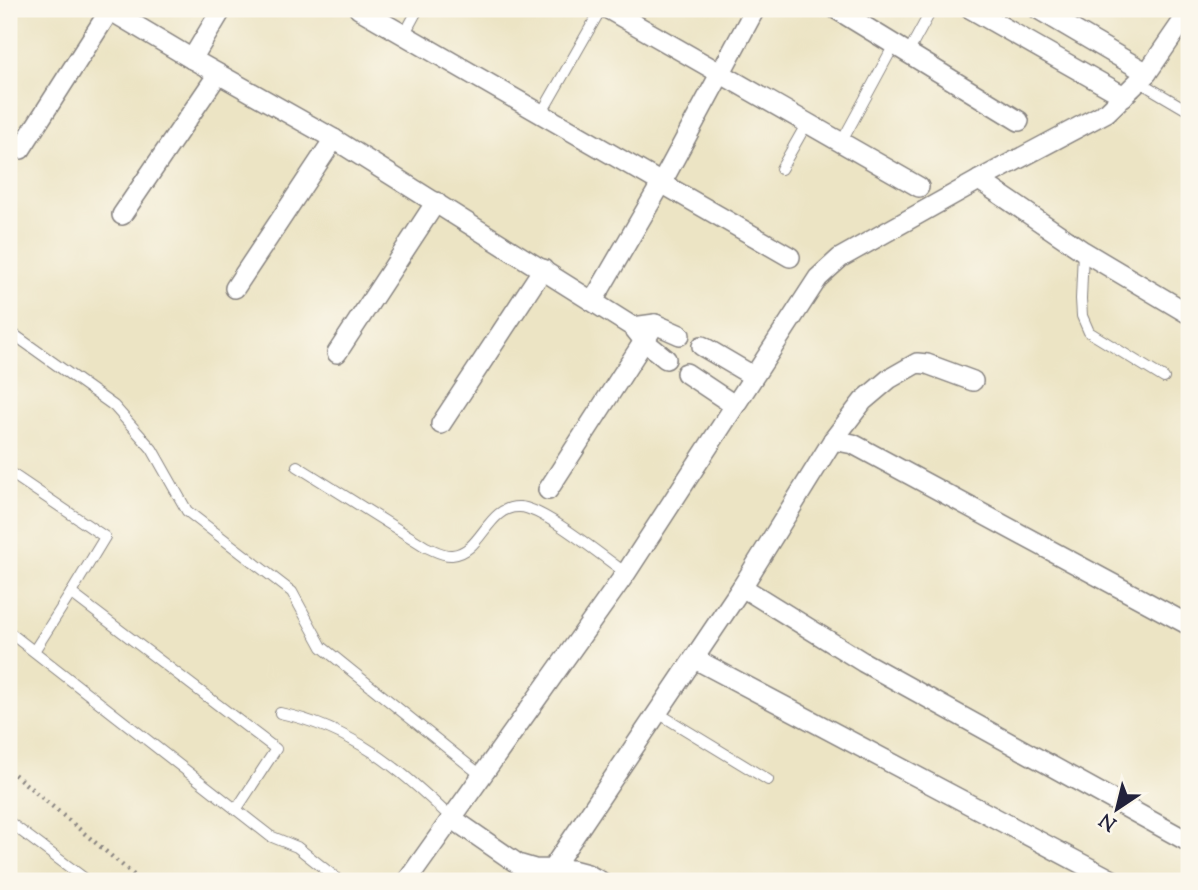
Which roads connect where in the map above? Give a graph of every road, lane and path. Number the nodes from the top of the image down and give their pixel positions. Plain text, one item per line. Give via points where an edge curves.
1 (222, 9) edge
2 (359, 9) edge
3 (418, 9) edge
4 (601, 9) edge
5 (609, 9) edge
6 (755, 9) edge
7 (836, 9) edge
8 (932, 9) edge
9 (971, 9) edge
10 (1038, 9) edge
11 (109, 10) edge
12 (1189, 12) edge
13 (404, 35) junction
14 (901, 49) junction
15 (192, 59) junction
16 (218, 74) junction
17 (721, 74) junction
18 (1143, 77) junction
19 (1124, 96) junction
20 (1189, 111) edge
21 (541, 114) junction
22 (1019, 121) dead end
23 (807, 123) junction
24 (334, 139) junction
25 (841, 143) junction
26 (21, 149) dead end
27 (781, 170) dead end
28 (979, 180) junction
29 (661, 184) junction
30 (919, 187) dead end
31 (436, 202) junction
32 (122, 215) dead end
33 (1083, 251) junction
34 (790, 257) dead end
35 (543, 269) junction
36 (235, 288) dead end
37 (593, 300) junction
38 (1189, 314) edge
39 (9, 331) edge
40 (639, 334) junction
41 (680, 335) dead end
42 (702, 346) dead end
43 (337, 353) dead end
44 (666, 359) dead end
45 (686, 373) dead end
46 (753, 376) junction
47 (1164, 379) dead end
48 (973, 381) dead end
49 (734, 405) junction
50 (441, 424) dead end
51 (833, 440) junction
52 (297, 466) dead end
53 (9, 472) edge
54 (548, 490) dead end
55 (626, 573) junction
56 (742, 587) junction
57 (71, 593) junction
58 (1189, 625) edge
59 (9, 632) edge
60 (34, 651) junction
61 (695, 659) junction
62 (280, 713) dead end
63 (658, 713) junction
64 (9, 770) edge
65 (482, 776) junction
66 (768, 780) dead end
67 (236, 810) junction
68 (453, 819) junction
69 (9, 822) edge
70 (1189, 842) edge
71 (557, 875) edge
72 (88, 881) edge
73 (141, 881) edge
74 (340, 881) edge
75 (407, 881) edge
76 (600, 881) edge
77 (1114, 881) edge

1 - 15 street
2 - 13 street
3 - 13 lane
4 - 21 lane
5 - 17 street
6 - 17 street
7 - 14 street
8 - 14 lane
9 - 19 street
10 - 18 street
11 - 15 street
11 - 26 street
12 - 18 street
13 - 21 street
14 - 22 street
14 - 25 lane
15 - 16 street
16 - 24 street
16 - 32 street
17 - 23 street
17 - 29 street
18 - 19 street
18 - 20 lane
19 - 28 street via 1107,112
21 - 29 street
23 - 25 street
23 - 27 lane
24 - 31 street
24 - 36 street
25 - 30 street
28 - 33 street
28 - 46 street via 840,258 818,278
29 - 34 street
29 - 37 street
31 - 35 street
31 - 43 street
33 - 38 street
33 - 47 lane via 1082,316 1089,332
35 - 37 street
35 - 50 street
37 - 40 street
39 - 65 lane via 114,406 152,449 187,511 292,592 322,647
40 - 41 street via 656,324
40 - 44 street
40 - 54 street
42 - 46 street
45 - 49 street
46 - 49 street
48 - 51 street via 917,363 863,401
49 - 55 street
51 - 56 street
51 - 58 street via 853,444
52 - 55 lane via 441,554 462,552 493,518 521,507 539,512
53 - 57 lane via 105,537
55 - 65 street
56 - 61 street
56 - 70 street via 863,662
57 - 60 lane
57 - 67 lane via 276,749
59 - 60 lane
60 - 67 lane
61 - 63 street
61 - 77 street
62 - 68 lane via 342,733 421,788
63 - 66 lane
63 - 71 street
64 - 73 path
65 - 68 street
67 - 74 lane via 270,836 297,847
68 - 71 street via 518,864
68 - 75 street
69 - 72 lane
71 - 76 street via 572,870

